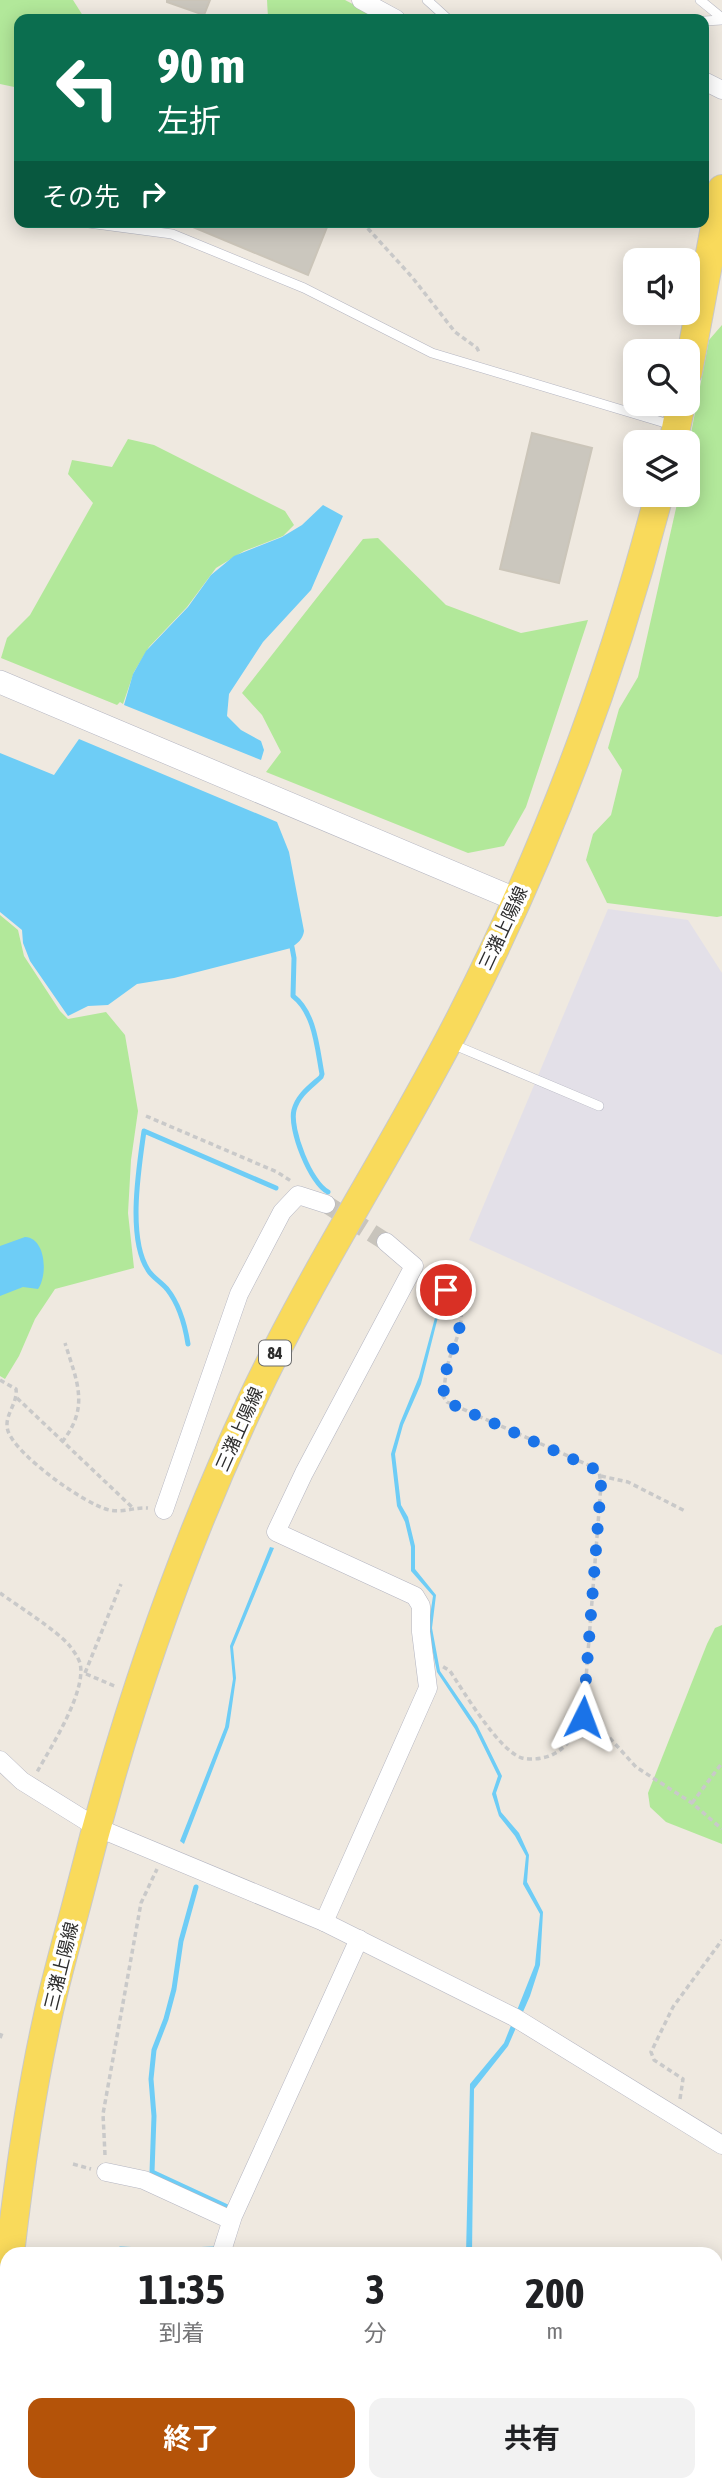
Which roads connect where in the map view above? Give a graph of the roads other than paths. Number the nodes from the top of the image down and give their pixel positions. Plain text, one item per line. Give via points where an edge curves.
1 (361, 0) edge
2 (427, 0) edge
3 (700, 0) edge
4 (387, 14) edge
5 (442, 14) edge
6 (722, 19) edge
7 (722, 188) edge
8 (126, 228) edge
9 (694, 339) edge
10 (677, 424) edge
11 (656, 507) edge
12 (0, 682) edge
13 (517, 900) junction
14 (447, 1042) junction
15 (599, 1106) dead end
16 (326, 1204) tunnel mouth
17 (386, 1242) tunnel mouth
18 (164, 1510) dead end
19 (0, 1760) edge
20 (96, 1827) junction
21 (324, 1922) junction
22 (359, 1940) junction
23 (722, 2145) edge
24 (106, 2172) road end
25 (234, 2214) junction
26 (11, 2247) edge
27 (223, 2247) edge

1 - 4 street
2 - 5 lane
3 - 6 lane
7 - 9 main road
8 - 10 lane via 172,234 304,288 432,353
11 - 13 main road, 三潴上陽線 / 84 via 613,656
12 - 13 street
13 - 14 main road, 三潴上陽線 / 84
14 - 15 lane
14 - 20 main road, 三潴上陽線 / 84 via 295,1311 251,1402 163,1613
16 - 18 street via 298,1195 282,1212 239,1294
17 - 21 street via 414,1266 276,1532 415,1596 421,1606 428,1688
19 - 20 street via 29,1786
20 - 21 street
20 - 26 main road, 三潴上陽線 / 84 via 46,2022
21 - 22 street
22 - 23 street via 517,2019
22 - 25 street
24 - 25 street via 144,2180
25 - 27 street

